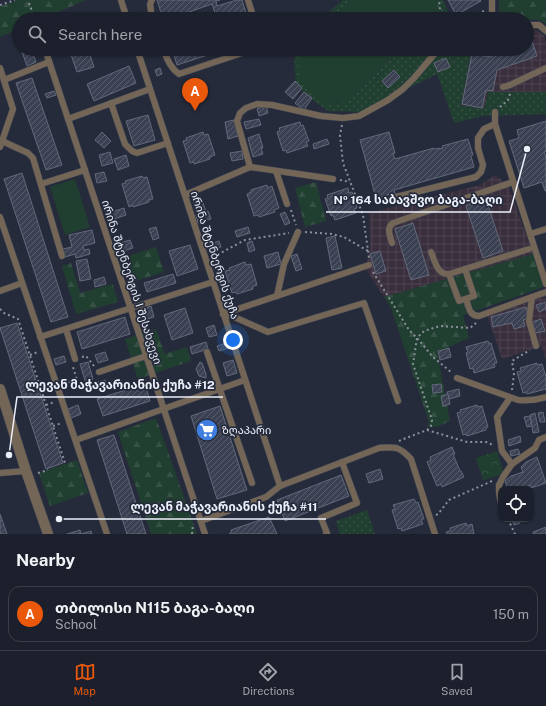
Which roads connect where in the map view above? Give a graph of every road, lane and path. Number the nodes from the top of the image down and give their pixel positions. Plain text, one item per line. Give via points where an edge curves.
1 (15, 0) edge
2 (121, 0) edge
3 (152, 0) edge
4 (248, 0) edge
5 (439, 0) edge
6 (29, 3) dead end
7 (492, 3) edge
8 (0, 5) edge
9 (32, 12) edge
10 (125, 12) edge
11 (151, 12) edge
12 (252, 12) edge
13 (440, 12) edge
14 (479, 12) edge
15 (534, 26) edge
16 (546, 31) edge
17 (47, 56) edge
18 (139, 56) edge
19 (166, 56) edge
20 (233, 56) edge
21 (433, 56) edge
22 (49, 62) junction
23 (0, 68) edge
24 (546, 68) edge
25 (4, 80) junction
26 (510, 85) junction
27 (503, 87) dead end
28 (150, 89) junction
29 (111, 103) junction
30 (495, 112) joint
31 (343, 118) junction
32 (68, 119) junction
33 (495, 124) junction
34 (168, 143) junction
35 (1, 144) edge
36 (250, 166) junction
37 (85, 170) junction
38 (276, 171) junction
39 (333, 179) dead end
40 (513, 182) junction
41 (41, 184) junction
42 (185, 195) junction
43 (392, 198) dead end
44 (287, 204) joint
45 (0, 217) edge
46 (546, 229) edge
47 (298, 232) joint
48 (530, 234) junction
49 (392, 243) dead end
50 (530, 248) dead end
51 (431, 252) dead end
52 (62, 256) dead end
53 (369, 265) junction
54 (465, 269) junction
55 (449, 274) junction
56 (213, 282) junction
57 (22, 283) junction
58 (546, 284) edge
59 (0, 291) edge
60 (546, 292) edge
61 (277, 296) junction
62 (532, 297) junction
63 (466, 299) junction
64 (131, 308) junction
65 (0, 309) edge
66 (224, 314) junction
67 (479, 316) junction
68 (66, 329) junction
69 (40, 337) junction
70 (418, 338) junction
71 (536, 346) joint
72 (207, 352) dead end
73 (146, 356) junction
74 (75, 358) junction
75 (99, 372) joint
76 (458, 378) joint
77 (245, 380) junction
78 (57, 386) junction
79 (0, 389) edge
80 (220, 389) junction
81 (546, 397) edge
82 (510, 398) junction
83 (398, 401) dead end
84 (164, 409) junction
85 (427, 430) junction
86 (546, 437) edge
87 (76, 440) junction
88 (394, 447) junction
89 (502, 451) junction
90 (342, 462) junction
91 (65, 463) dead end
92 (512, 464) junction
93 (48, 470) dead end
94 (26, 472) junction
95 (0, 473) edge
96 (38, 473) dead end
97 (503, 477) junction
98 (252, 483) dead end
99 (280, 486) junction
100 (499, 486) edge
101 (429, 518) junction
102 (201, 521) junction
103 (509, 522) edge
104 (48, 534) edge
105 (107, 534) edge
106 (205, 534) edge
107 (326, 534) edge
108 (434, 534) edge
109 (515, 534) edge

1 - 8 path
2 - 10 lane
3 - 11 lane
4 - 12 lane
5 - 13 path
6 - 9 path
7 - 14 path
15 - 16 lane
17 - 22 lane, ირინა შტენბერგის I შესახვევი
18 - 28 lane, ირინა შტენბერგის ქუჩა
19 - 20 lane via 174,71 179,74
21 - 31 lane via 403,89 388,100 359,116
22 - 25 lane
22 - 32 lane, ირინა შტენბერგის I შესახვევი
23 - 25 lane
24 - 26 lane
25 - 35 lane via 13,109
26 - 27 lane
26 - 30 path via 512,90 508,100
28 - 29 lane
28 - 34 lane, ირინა შტენბერგის ქუჩა
29 - 32 lane
29 - 34 lane via 125,144 132,151 137,153
30 - 33 lane
31 - 36 lane via 272,105 257,104 246,108 240,113 237,121
31 - 53 path via 340,135 344,163 363,215
32 - 37 lane, ირინა შტენბერგის I შესახვევი
33 - 40 lane
33 - 43 lane via 484,129 478,138 483,165 476,177
34 - 42 lane, ირინა შტენბერგის ქუჩა
35 - 41 lane via 28,153 33,158
36 - 38 lane
36 - 42 lane
37 - 41 lane
37 - 64 lane, ირინა შტენბერგის I შესახვევი
38 - 39 lane
38 - 44 lane
40 - 48 lane
40 - 49 lane via 393,223 389,228
41 - 52 lane
42 - 56 lane, ირინა შტენბერგის ქუჩა
44 - 47 path via 292,211
45 - 57 lane
46 - 48 lane
47 - 61 lane via 284,264
48 - 58 lane
50 - 54 lane
51 - 55 lane via 441,273
53 - 61 lane
53 - 70 path via 409,330
54 - 55 lane
54 - 63 lane via 474,296
55 - 63 lane via 459,301
56 - 64 lane
56 - 66 lane, ირინა შტენბერგის ქუჩა
57 - 59 lane
57 - 69 lane
60 - 62 lane
61 - 66 lane
62 - 67 lane
62 - 71 lane via 529,321
63 - 67 lane via 472,314
64 - 68 lane
64 - 73 lane, ირინა შტენბერგის I შესახვევი
65 - 91 path via 18,319
66 - 77 lane, ირინა შტენბერგის ქუჩა
66 - 83 lane via 268,332 364,303
67 - 70 path via 470,328 440,326 424,331
68 - 69 lane
68 - 74 lane
69 - 78 lane
70 - 76 path via 432,357
70 - 85 path via 412,364 432,420
71 - 82 path via 512,361 514,374
72 - 80 lane
73 - 75 lane
73 - 84 lane, ირინა შტენბერგის I შესახვევი
74 - 75 path via 86,356
74 - 78 path via 71,360 77,380
76 - 82 lane
77 - 80 lane
77 - 99 lane, ირინა შტენბერგის ქუჩა
78 - 87 lane
79 - 94 street
80 - 84 lane
80 - 98 lane
81 - 82 lane via 527,401
82 - 89 lane via 498,417
84 - 87 lane
84 - 102 lane, ირინა შტენბერგის I შესახვევი
85 - 88 path via 401,440
85 - 89 path via 467,442 486,442
86 - 92 lane via 539,440 535,448
87 - 105 lane
88 - 90 lane via 379,448
88 - 101 lane via 404,451 411,459
89 - 92 lane
90 - 99 lane
90 - 107 lane via 357,503 321,518
92 - 97 lane
93 - 96 path
94 - 95 lane
94 - 104 street
97 - 100 lane
97 - 101 path via 449,500 438,514
99 - 102 lane via 266,498
101 - 108 lane
102 - 106 lane
103 - 109 path

